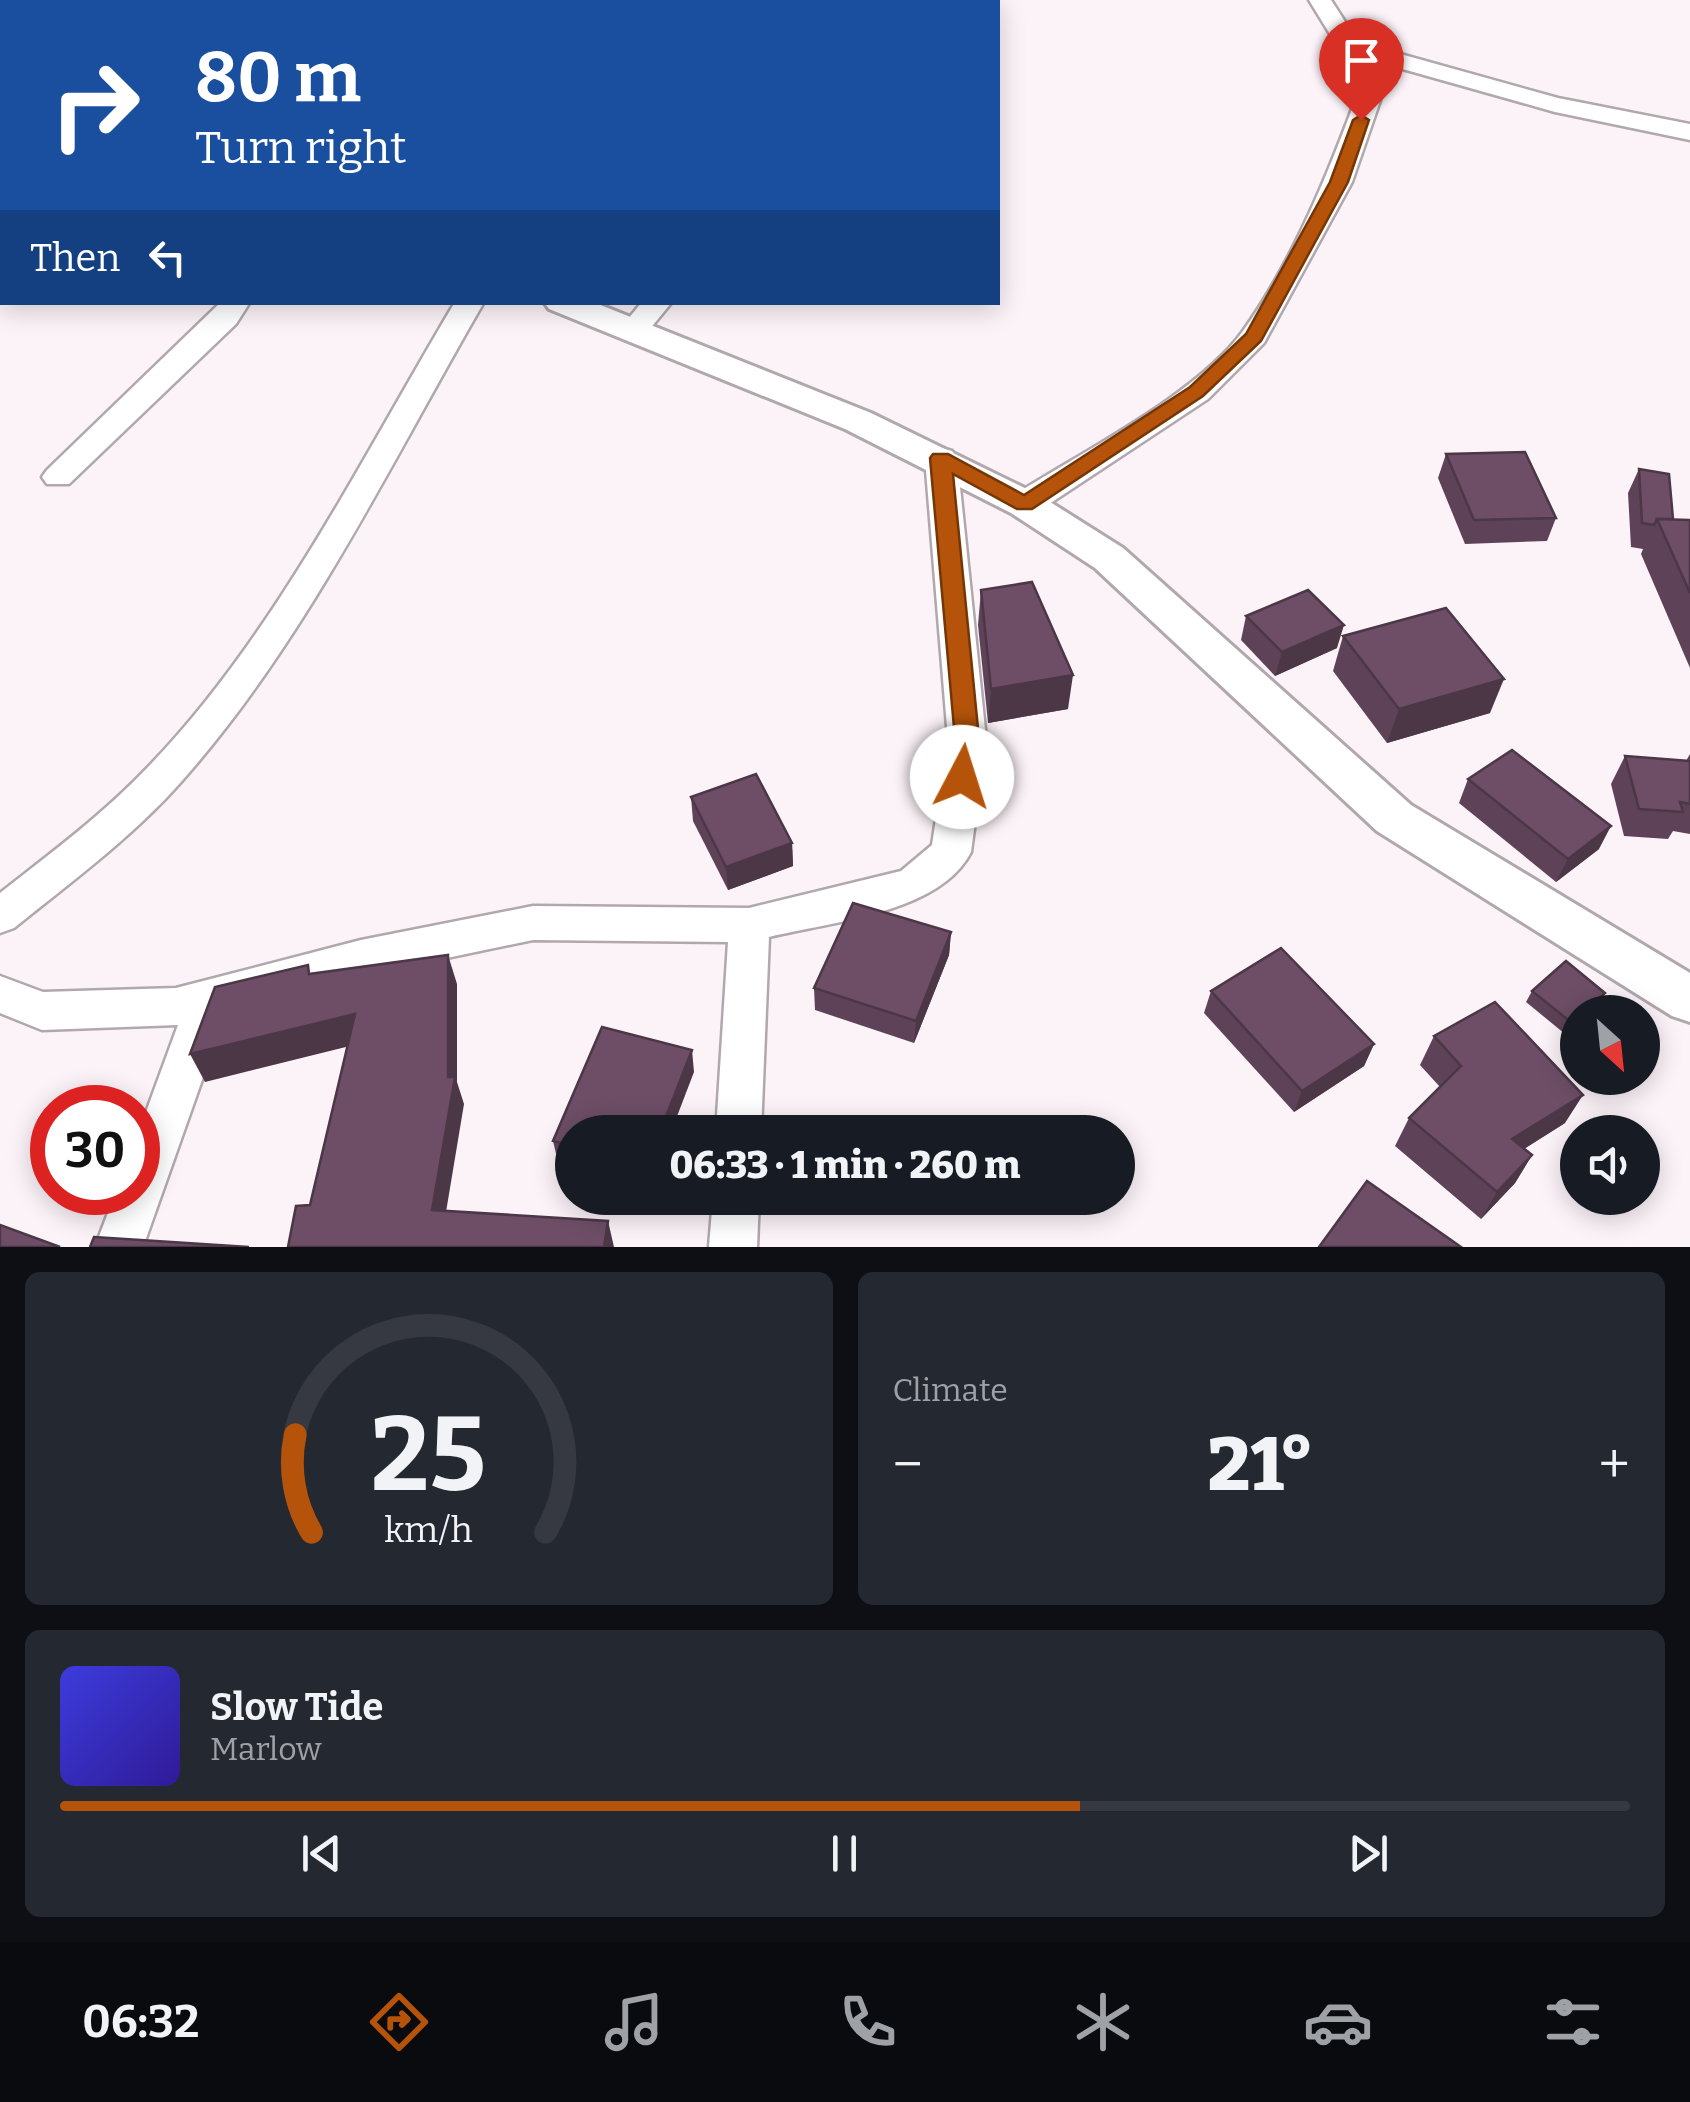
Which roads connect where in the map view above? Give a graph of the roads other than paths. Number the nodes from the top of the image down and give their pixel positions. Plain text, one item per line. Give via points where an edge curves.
1 (1320, 0) edge
2 (1383, 58) junction
3 (1690, 132) edge
4 (234, 305) edge
5 (468, 305) edge
6 (580, 305) edge
7 (646, 316) edge
8 (941, 458) junction
9 (58, 478) dead end
10 (1025, 504) junction
11 (0, 916) edge
12 (749, 925) junction
13 (0, 994) edge
14 (209, 999) junction
15 (1690, 1000) edge
16 (740, 1115) edge
17 (735, 1215) edge
18 (118, 1247) edge
19 (733, 1247) edge

1 - 2 street via 1344,38
2 - 3 street
2 - 10 street via 1339,182 1254,336 1196,392
4 - 9 street
5 - 11 street via 292,599 186,751 108,829
6 - 7 street
7 - 8 street
8 - 10 street
8 - 12 street via 967,739 950,852 913,884
10 - 15 street via 1109,558 1394,818
12 - 14 street via 533,924 361,958
12 - 16 street
13 - 14 street via 42,1010 176,1007
14 - 18 street
17 - 19 street

